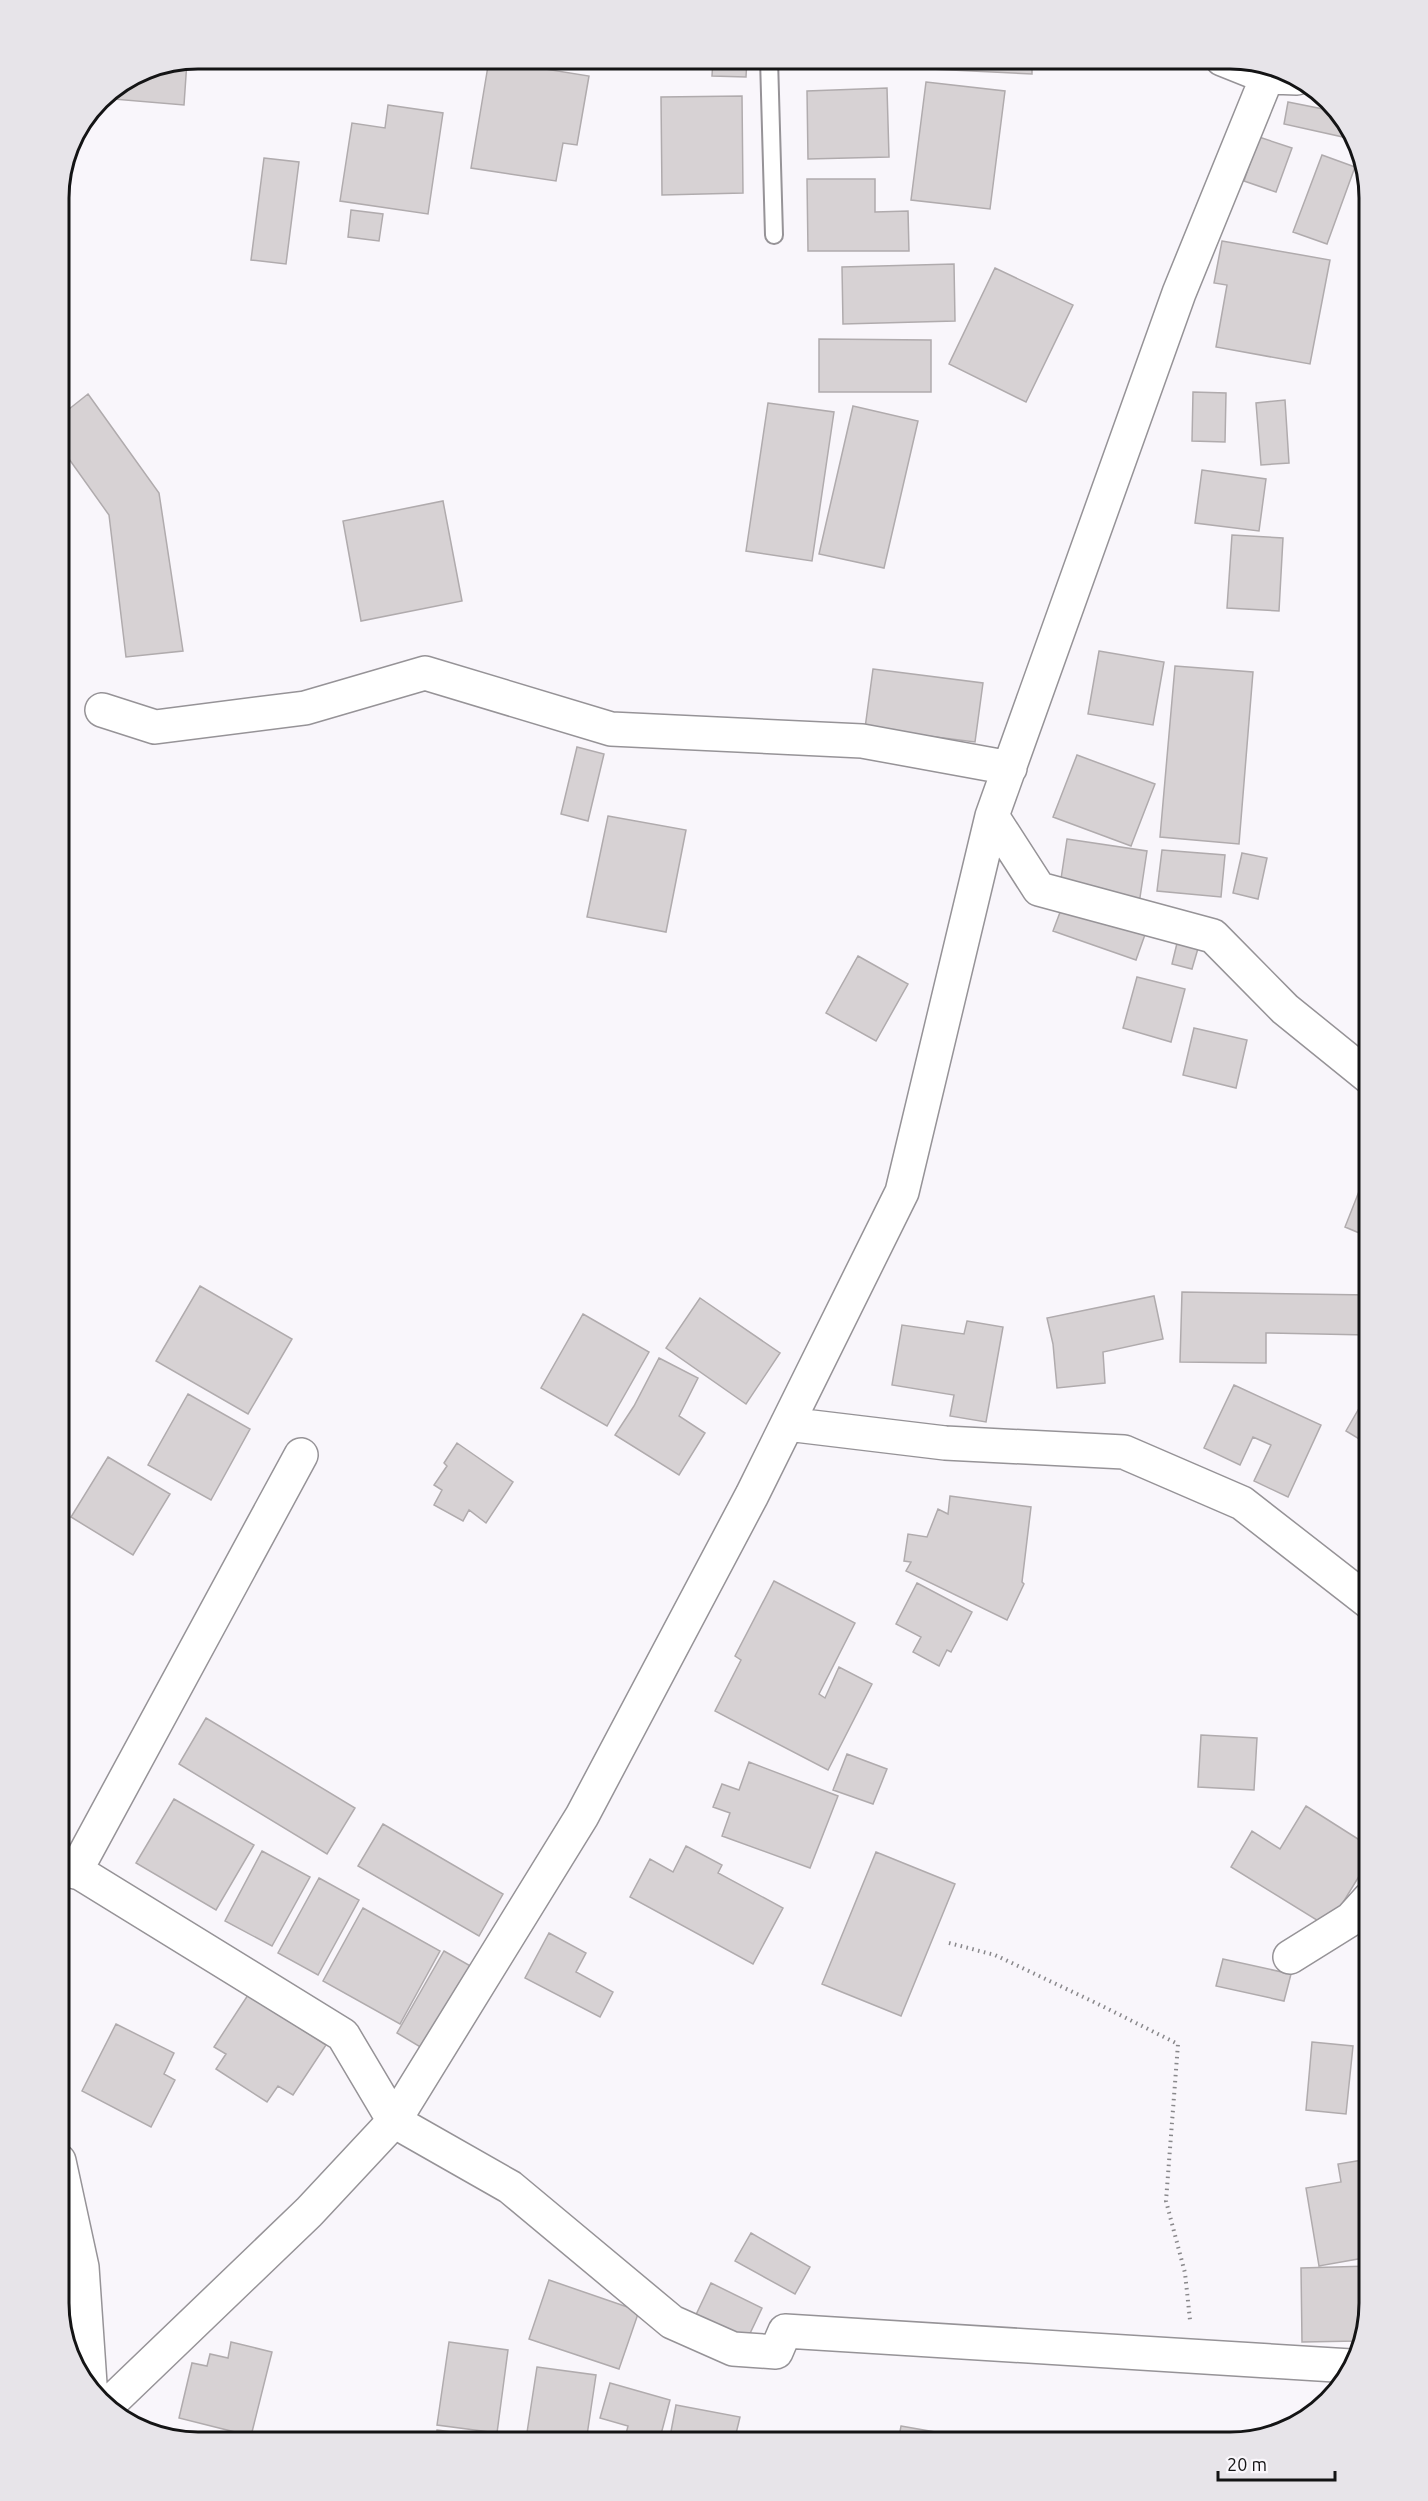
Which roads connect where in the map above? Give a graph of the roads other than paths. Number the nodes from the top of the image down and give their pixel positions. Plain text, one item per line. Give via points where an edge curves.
1 (769, 69) edge
2 (1281, 80) edge
3 (774, 235) dead end
4 (102, 710) dead end
5 (1010, 768) junction
6 (992, 816) junction
7 (1359, 1068) edge
8 (787, 1424) junction
9 (301, 1455) dead end
10 (1359, 1593) edge
11 (69, 1862) edge
12 (69, 1867) edge
13 (1359, 1911) edge
14 (1290, 1957) dead end
15 (394, 2121) junction
16 (69, 2210) edge
17 (1343, 2365) edge
18 (89, 2372) edge
19 (113, 2400) edge

1 - 3 lane
2 - 5 street via 1179,293
4 - 5 street via 155,727 305,708 425,673 611,729 862,741
5 - 6 street
6 - 7 street via 1039,889 1213,936 1285,1009
6 - 8 street via 902,1192
8 - 10 street via 945,1443 1124,1452 1242,1503
8 - 15 street via 582,1816
9 - 11 street
12 - 15 street via 343,2036
13 - 14 street
15 - 17 street via 510,2187 672,2322 733,2349 776,2352 785,2331
15 - 19 street via 309,2212
16 - 18 street via 82,2267

